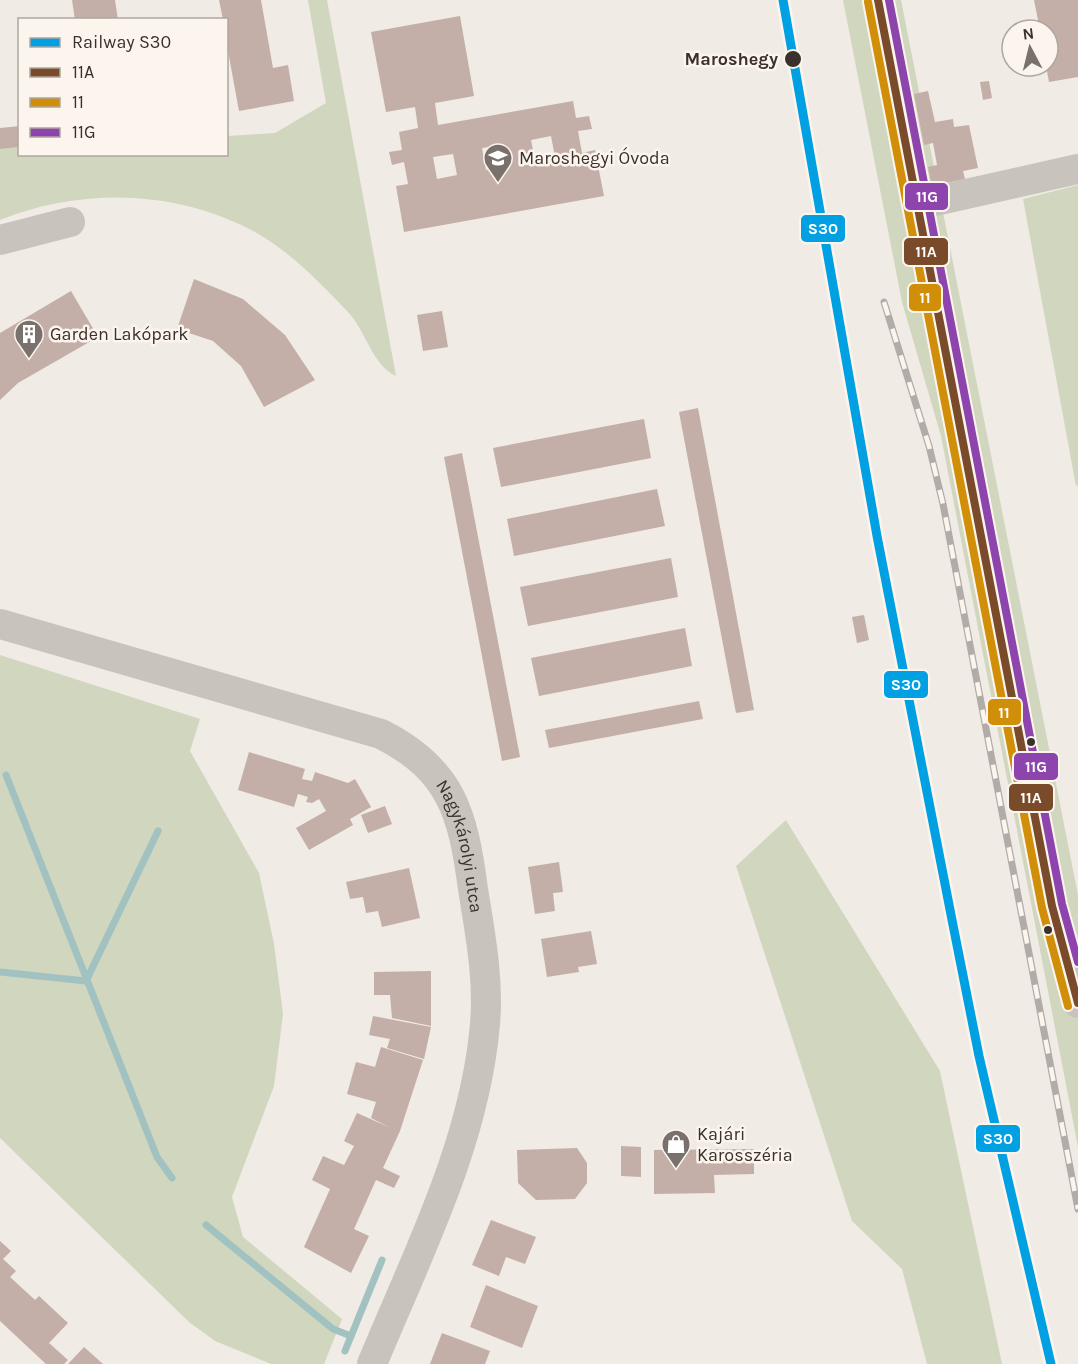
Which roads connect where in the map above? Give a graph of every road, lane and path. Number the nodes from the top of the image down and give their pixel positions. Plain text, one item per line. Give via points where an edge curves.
1 (878, 0) edge
2 (1078, 170) edge
3 (916, 205) junction
4 (70, 222) dead end
5 (0, 240) edge
6 (0, 624) edge
7 (1071, 949) edge
8 (1078, 1003) edge
9 (372, 1364) edge

1 - 3 street
2 - 3 street
3 - 7 street via 1052,906
4 - 5 street
6 - 9 street, Nagykárolyi utca via 381,734 409,748 432,768 449,794 470,862 481,939 485,1013 479,1073 443,1190
7 - 8 street

